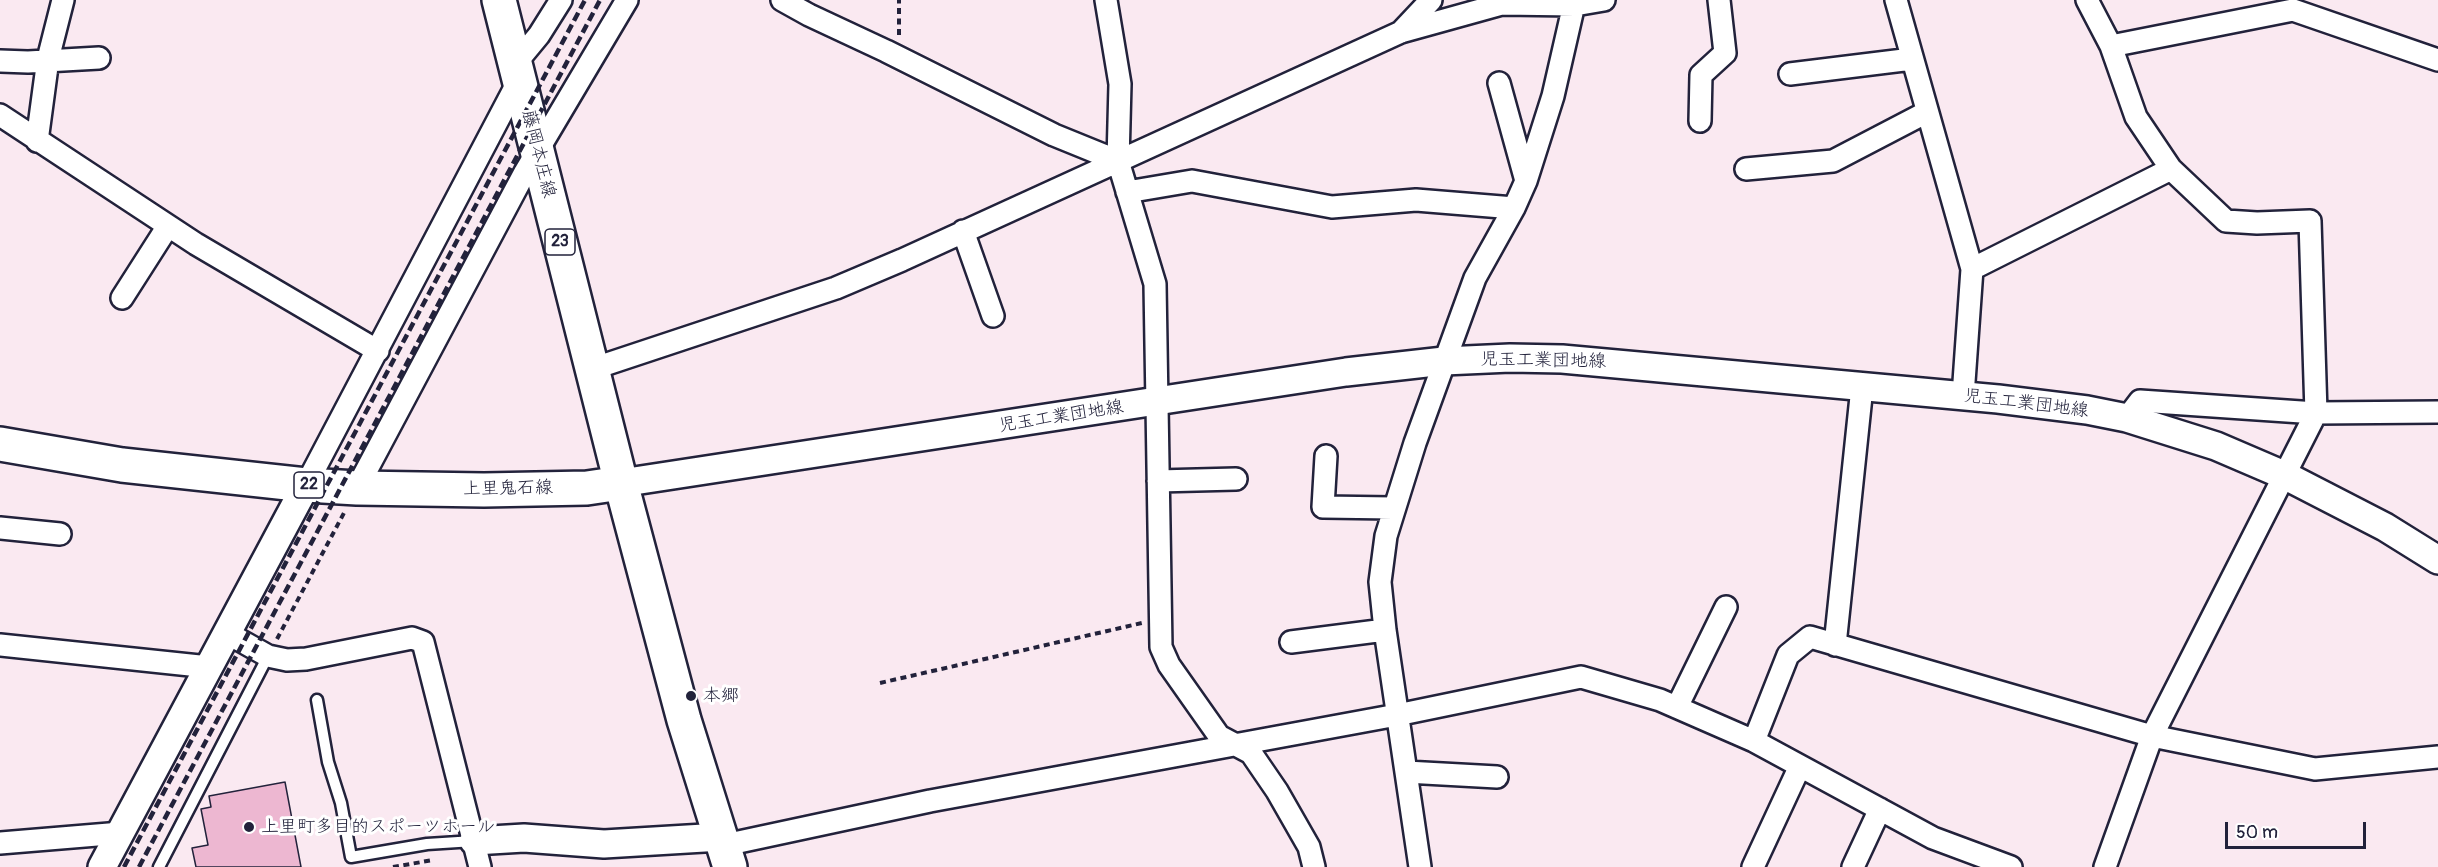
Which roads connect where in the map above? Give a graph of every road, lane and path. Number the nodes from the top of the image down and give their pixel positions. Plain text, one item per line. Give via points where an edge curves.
1 (63, 0) edge
2 (499, 0) edge
3 (561, 0) edge
4 (627, 0) edge
5 (782, 0) edge
6 (899, 0) edge
7 (1106, 0) edge
8 (1431, 0) edge
9 (1605, 0) edge
10 (1719, 0) edge
11 (1896, 0) edge
12 (2087, 0) edge
13 (1575, 3) edge
14 (1401, 32) junction
15 (2111, 46) junction
16 (898, 57) junction
17 (99, 58) dead end
18 (48, 59) junction
19 (1912, 60) junction
20 (2438, 60) edge
21 (0, 61) edge
22 (517, 72) junction
23 (1790, 74) dead end
24 (1499, 83) dead end
25 (1928, 112) junction
26 (0, 115) edge
27 (1700, 121) dead end
28 (37, 141) junction
29 (537, 153) junction
30 (1118, 161) junction
31 (1746, 169) dead end
32 (2171, 169) junction
33 (1526, 181) junction
34 (1127, 192) junction
35 (1514, 207) junction
36 (168, 226) junction
37 (963, 231) junction
38 (1972, 269) junction
39 (122, 298) dead end
40 (993, 316) dead end
41 (378, 351) junction
42 (1444, 361) junction
43 (592, 369) junction
44 (1862, 387) junction
45 (1963, 396) junction
46 (1157, 402) junction
47 (2438, 412) edge
48 (2316, 413) junction
49 (2127, 418) junction
50 (0, 444) edge
51 (1326, 456) dead end
52 (2286, 476) junction
53 (1236, 479) dead end
54 (1158, 481) junction
55 (621, 483) junction
56 (306, 485) junction
57 (357, 488) junction
58 (1393, 508) junction
59 (0, 528) edge
60 (60, 534) dead end
61 (2438, 560) edge
62 (1726, 607) dead end
63 (1160, 619) junction
64 (1384, 630) junction
65 (227, 633) junction
66 (1291, 642) dead end
67 (0, 645) edge
68 (1835, 645) junction
69 (268, 656) junction
70 (209, 667) junction
71 (880, 684) dead end
72 (317, 700) dead end
73 (1677, 707) junction
74 (1397, 715) junction
75 (2152, 736) junction
76 (1754, 741) junction
77 (1235, 745) junction
78 (2438, 757) edge
79 (1800, 766) junction
80 (1406, 772) junction
81 (1497, 777) dead end
82 (1880, 809) junction
83 (121, 833) junction
84 (474, 841) junction
85 (0, 843) edge
86 (725, 852) edge
87 (437, 859) dead end
88 (2009, 866) edge
89 (102, 867) edge
90 (159, 867) edge
91 (393, 867) edge
92 (480, 867) edge
93 (1314, 867) edge
94 (1420, 867) edge
95 (1753, 867) edge
96 (1853, 867) edge
97 (2105, 867) edge

1 - 18 street
2 - 22 main road, 藤岡本庄線 / 23
3 - 22 street
4 - 29 street
5 - 16 street
6 - 16 path
7 - 30 street via 1120,84
8 - 14 street
9 - 13 street
10 - 27 street via 1725,52 1701,75
11 - 19 street
12 - 15 street
13 - 14 street via 1502,4
13 - 33 street via 1553,96
14 - 30 street
15 - 20 street via 2292,10
15 - 32 street via 2136,117
16 - 30 street via 1054,135
17 - 18 street
18 - 21 street
18 - 28 street
19 - 23 street
19 - 25 street
22 - 29 main road, 藤岡本庄線 / 23
22 - 41 street
24 - 33 street
25 - 31 street via 1833,161
25 - 38 street
26 - 28 street
28 - 36 street
29 - 43 main road, 藤岡本庄線 / 23
29 - 57 street
30 - 34 street
30 - 37 street
32 - 38 street
32 - 48 street via 2226,221 2310,221
33 - 35 street
34 - 35 street via 1192,181 1332,207 1416,200
34 - 46 street via 1155,284
35 - 42 street via 1475,279
36 - 39 street
36 - 41 street
37 - 40 street
37 - 43 street via 836,288
38 - 45 street
41 - 56 street
42 - 44 street, 児玉工業団地線 via 1562,359
42 - 46 street, 児玉工業団地線
42 - 58 street
43 - 55 main road, 藤岡本庄線 / 23
44 - 45 street, 児玉工業団地線
44 - 68 street
45 - 49 street, 児玉工業団地線
46 - 54 street
46 - 55 street, 児玉工業団地線
47 - 48 street
48 - 49 street via 2140,401
48 - 52 street
49 - 52 street, 児玉工業団地線 via 2216,446
50 - 56 main road, 上里鬼石線 / 22 via 122,465
51 - 58 street via 1323,507
52 - 61 street, 児玉工業団地線 via 2385,527
52 - 75 street
53 - 54 street
54 - 63 street
55 - 57 main road, 上里鬼石線 / 22 via 587,488
55 - 86 main road via 684,720
56 - 57 main road, 上里鬼石線 / 22
56 - 65 street
57 - 69 path
58 - 64 street via 1380,582
59 - 60 street
62 - 73 street
63 - 71 path
63 - 77 street via 1161,647 1169,665 1219,736
64 - 66 street
64 - 74 street
65 - 69 street
65 - 70 street
67 - 70 street
68 - 75 street
68 - 76 street via 1810,637 1788,655
69 - 84 street via 306,659 412,638 423,642
69 - 90 lane
70 - 83 street
72 - 84 lane via 351,857 427,844
73 - 74 street via 1581,677
73 - 76 street
74 - 77 street
74 - 80 street
75 - 78 street via 2315,768
75 - 97 street
76 - 79 street
77 - 86 street via 930,801 734,843
77 - 93 street via 1251,753 1277,791 1309,848
79 - 82 street
79 - 95 street
80 - 81 street
80 - 94 street
82 - 88 street via 1933,838
82 - 96 street
83 - 85 street
83 - 89 street
84 - 86 street via 524,838
84 - 92 street
87 - 91 path

